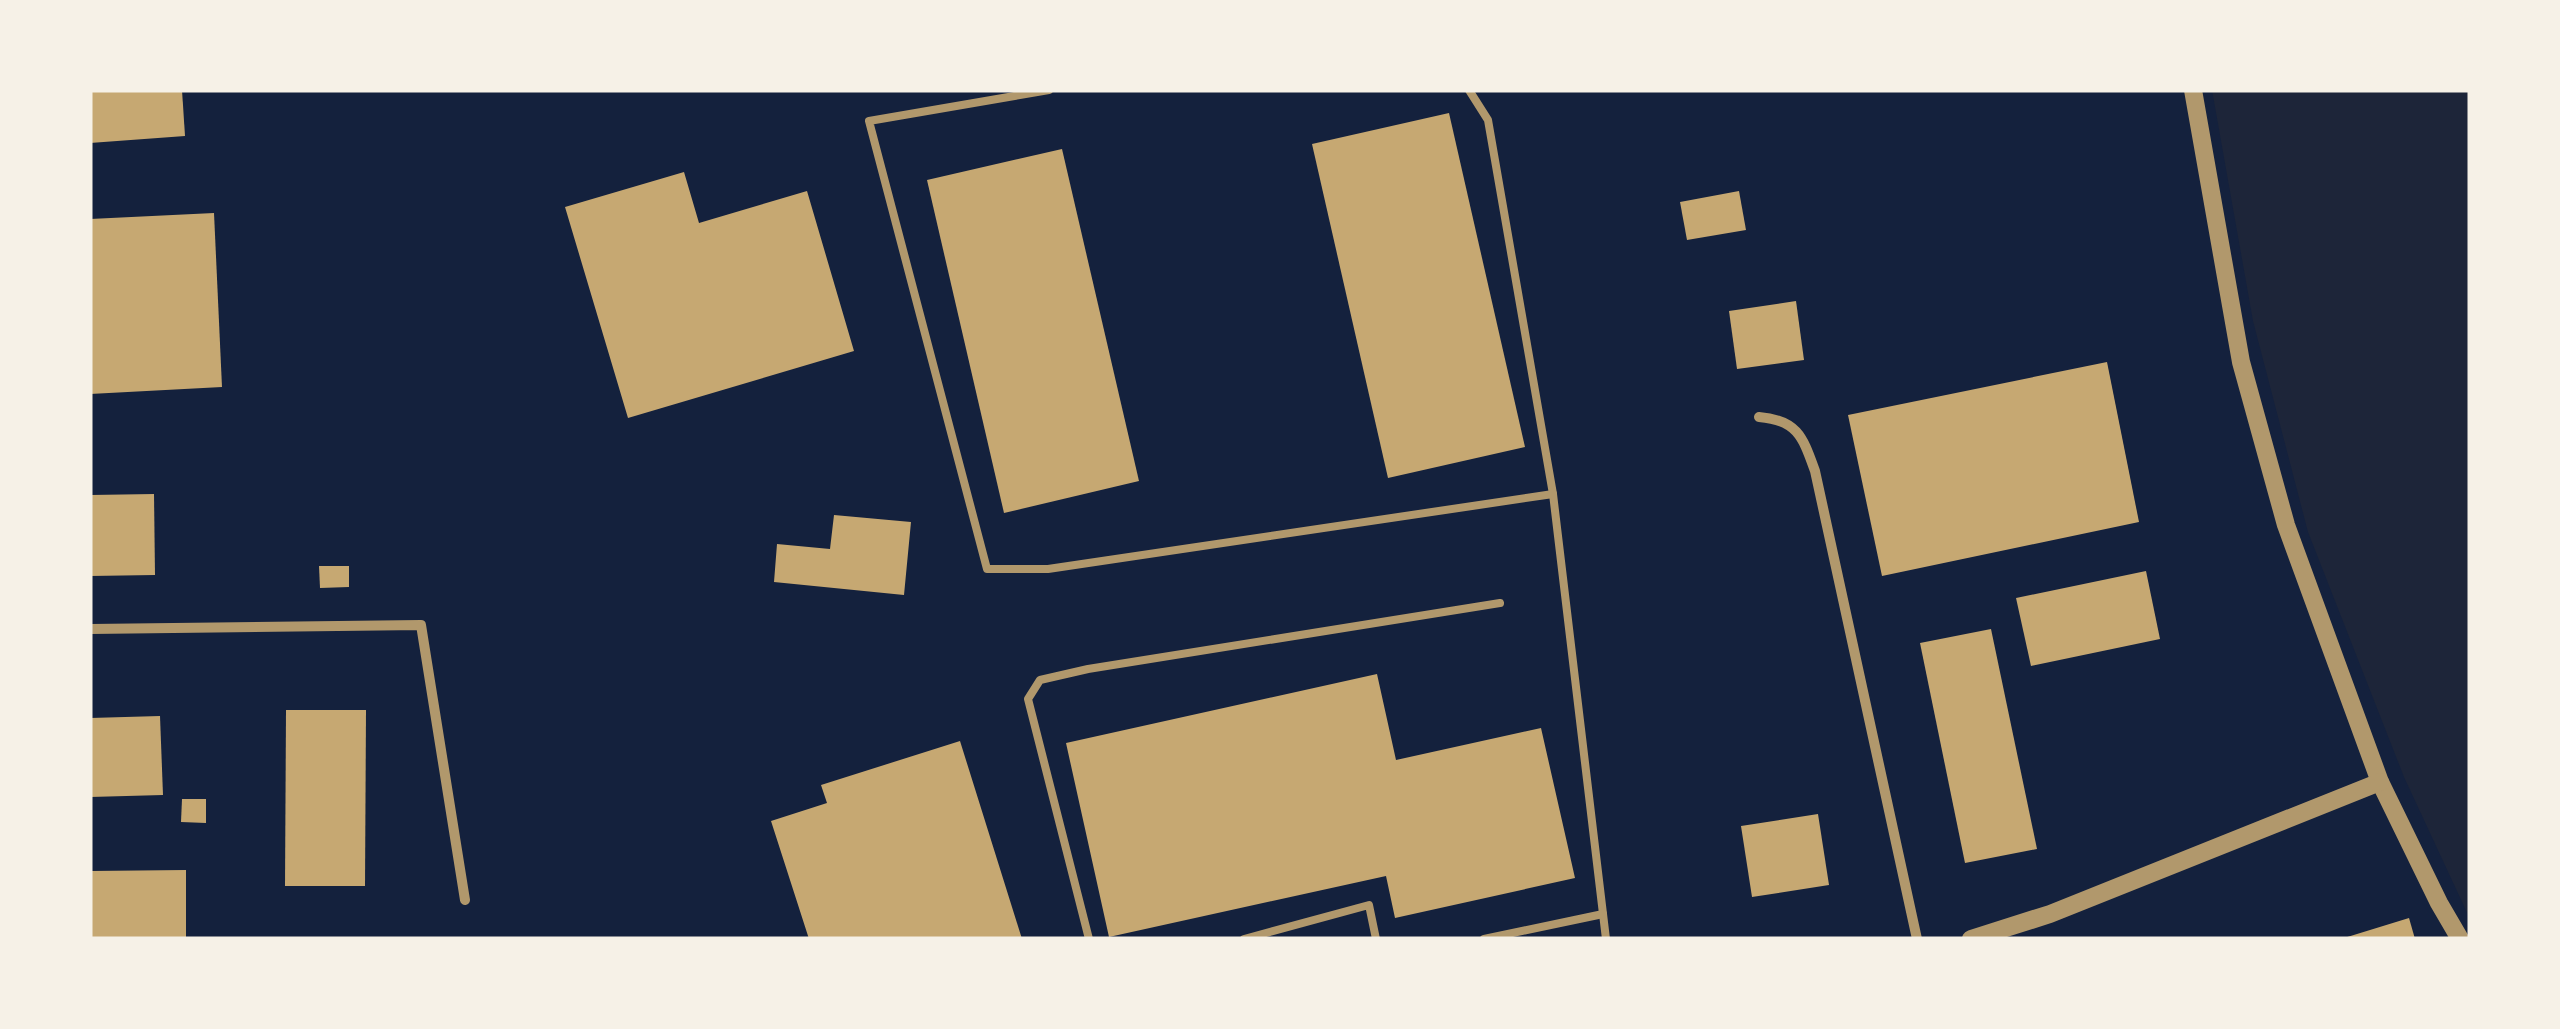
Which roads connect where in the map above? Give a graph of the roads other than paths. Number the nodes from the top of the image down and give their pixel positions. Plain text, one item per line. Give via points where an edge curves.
1 (1049, 90) edge
2 (1469, 90) edge
3 (2193, 90) edge
4 (1759, 416) dead end
5 (1553, 494) junction
6 (1500, 602) dead end
7 (90, 629) edge
8 (2380, 782) junction
9 (464, 900) dead end
10 (1603, 914) junction
11 (1089, 939) edge
12 (1244, 939) edge
13 (1376, 939) edge
14 (1484, 939) edge
15 (1606, 939) edge
16 (1916, 939) edge
17 (1970, 939) edge
18 (2460, 939) edge

1 - 5 lane via 869,122 987,568 1048,570
2 - 5 lane via 1488,120
3 - 8 street via 2261,440
4 - 16 street via 1780,418 1799,434 1815,472
5 - 10 lane
6 - 11 lane via 1040,680 1028,699
7 - 9 street via 421,625
8 - 17 street via 2050,914
8 - 18 street
10 - 14 lane
10 - 15 lane
12 - 13 lane via 1369,905

